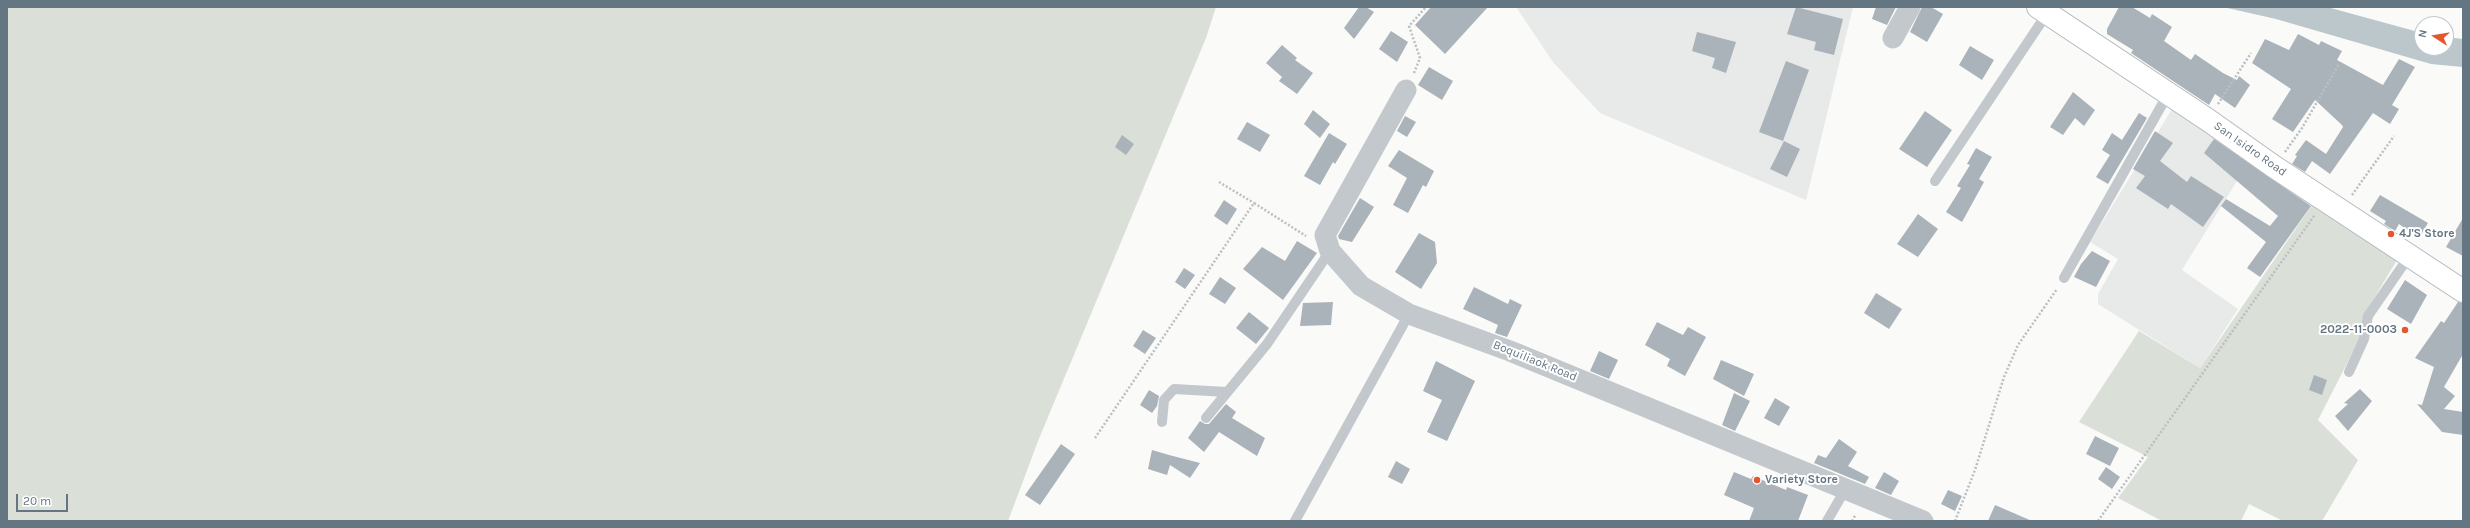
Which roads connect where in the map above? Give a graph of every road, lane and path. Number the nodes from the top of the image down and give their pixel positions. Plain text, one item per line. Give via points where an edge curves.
1 (1426, 7) edge
2 (1910, 7) edge
3 (2043, 10) edge
4 (1893, 38) dead end
5 (2251, 53) dead end
6 (2339, 64) dead end
7 (1406, 90) joint
8 (2168, 94) junction
9 (2208, 120) junction
10 (2394, 136) dead end
11 (2273, 166) junction
12 (1219, 182) dead end
13 (1936, 182) dead end
14 (1254, 203) junction
15 (2333, 204) junction
16 (1330, 251) junction
17 (2410, 255) junction
18 (2064, 278) joint
19 (2463, 290) edge
20 (1410, 314) junction
21 (2350, 372) dead end
22 (1227, 392) junction
23 (1206, 418) dead end
24 (1162, 422) dead end
25 (1095, 438) dead end
26 (1845, 490) junction
27 (1294, 521) edge
28 (1827, 521) edge
29 (1924, 521) edge
30 (1955, 521) edge
31 (2098, 521) edge

1 - 7 path via 1408,26 1420,58
2 - 4 street
3 - 8 street, San Isidro Road
3 - 13 lane
5 - 9 path
6 - 11 path via 2302,128
7 - 16 street via 1325,235
8 - 9 street, San Isidro Road
8 - 18 lane
9 - 11 street, San Isidro Road
10 - 15 path
11 - 15 street, San Isidro Road
12 - 14 path
14 - 16 path
14 - 25 path
15 - 17 street, San Isidro Road
15 - 31 path
16 - 20 street, Boquiliaok Road via 1361,286
16 - 22 lane via 1268,344
17 - 19 street, San Isidro Road
17 - 21 lane via 2368,316 2364,339
18 - 30 path via 2018,345 2004,377 1975,470
20 - 26 street, Boquiliaok Road via 1510,351
20 - 27 lane
22 - 23 lane
22 - 24 lane via 1174,388 1164,400
26 - 28 lane
26 - 29 street, Boquiliaok Road

